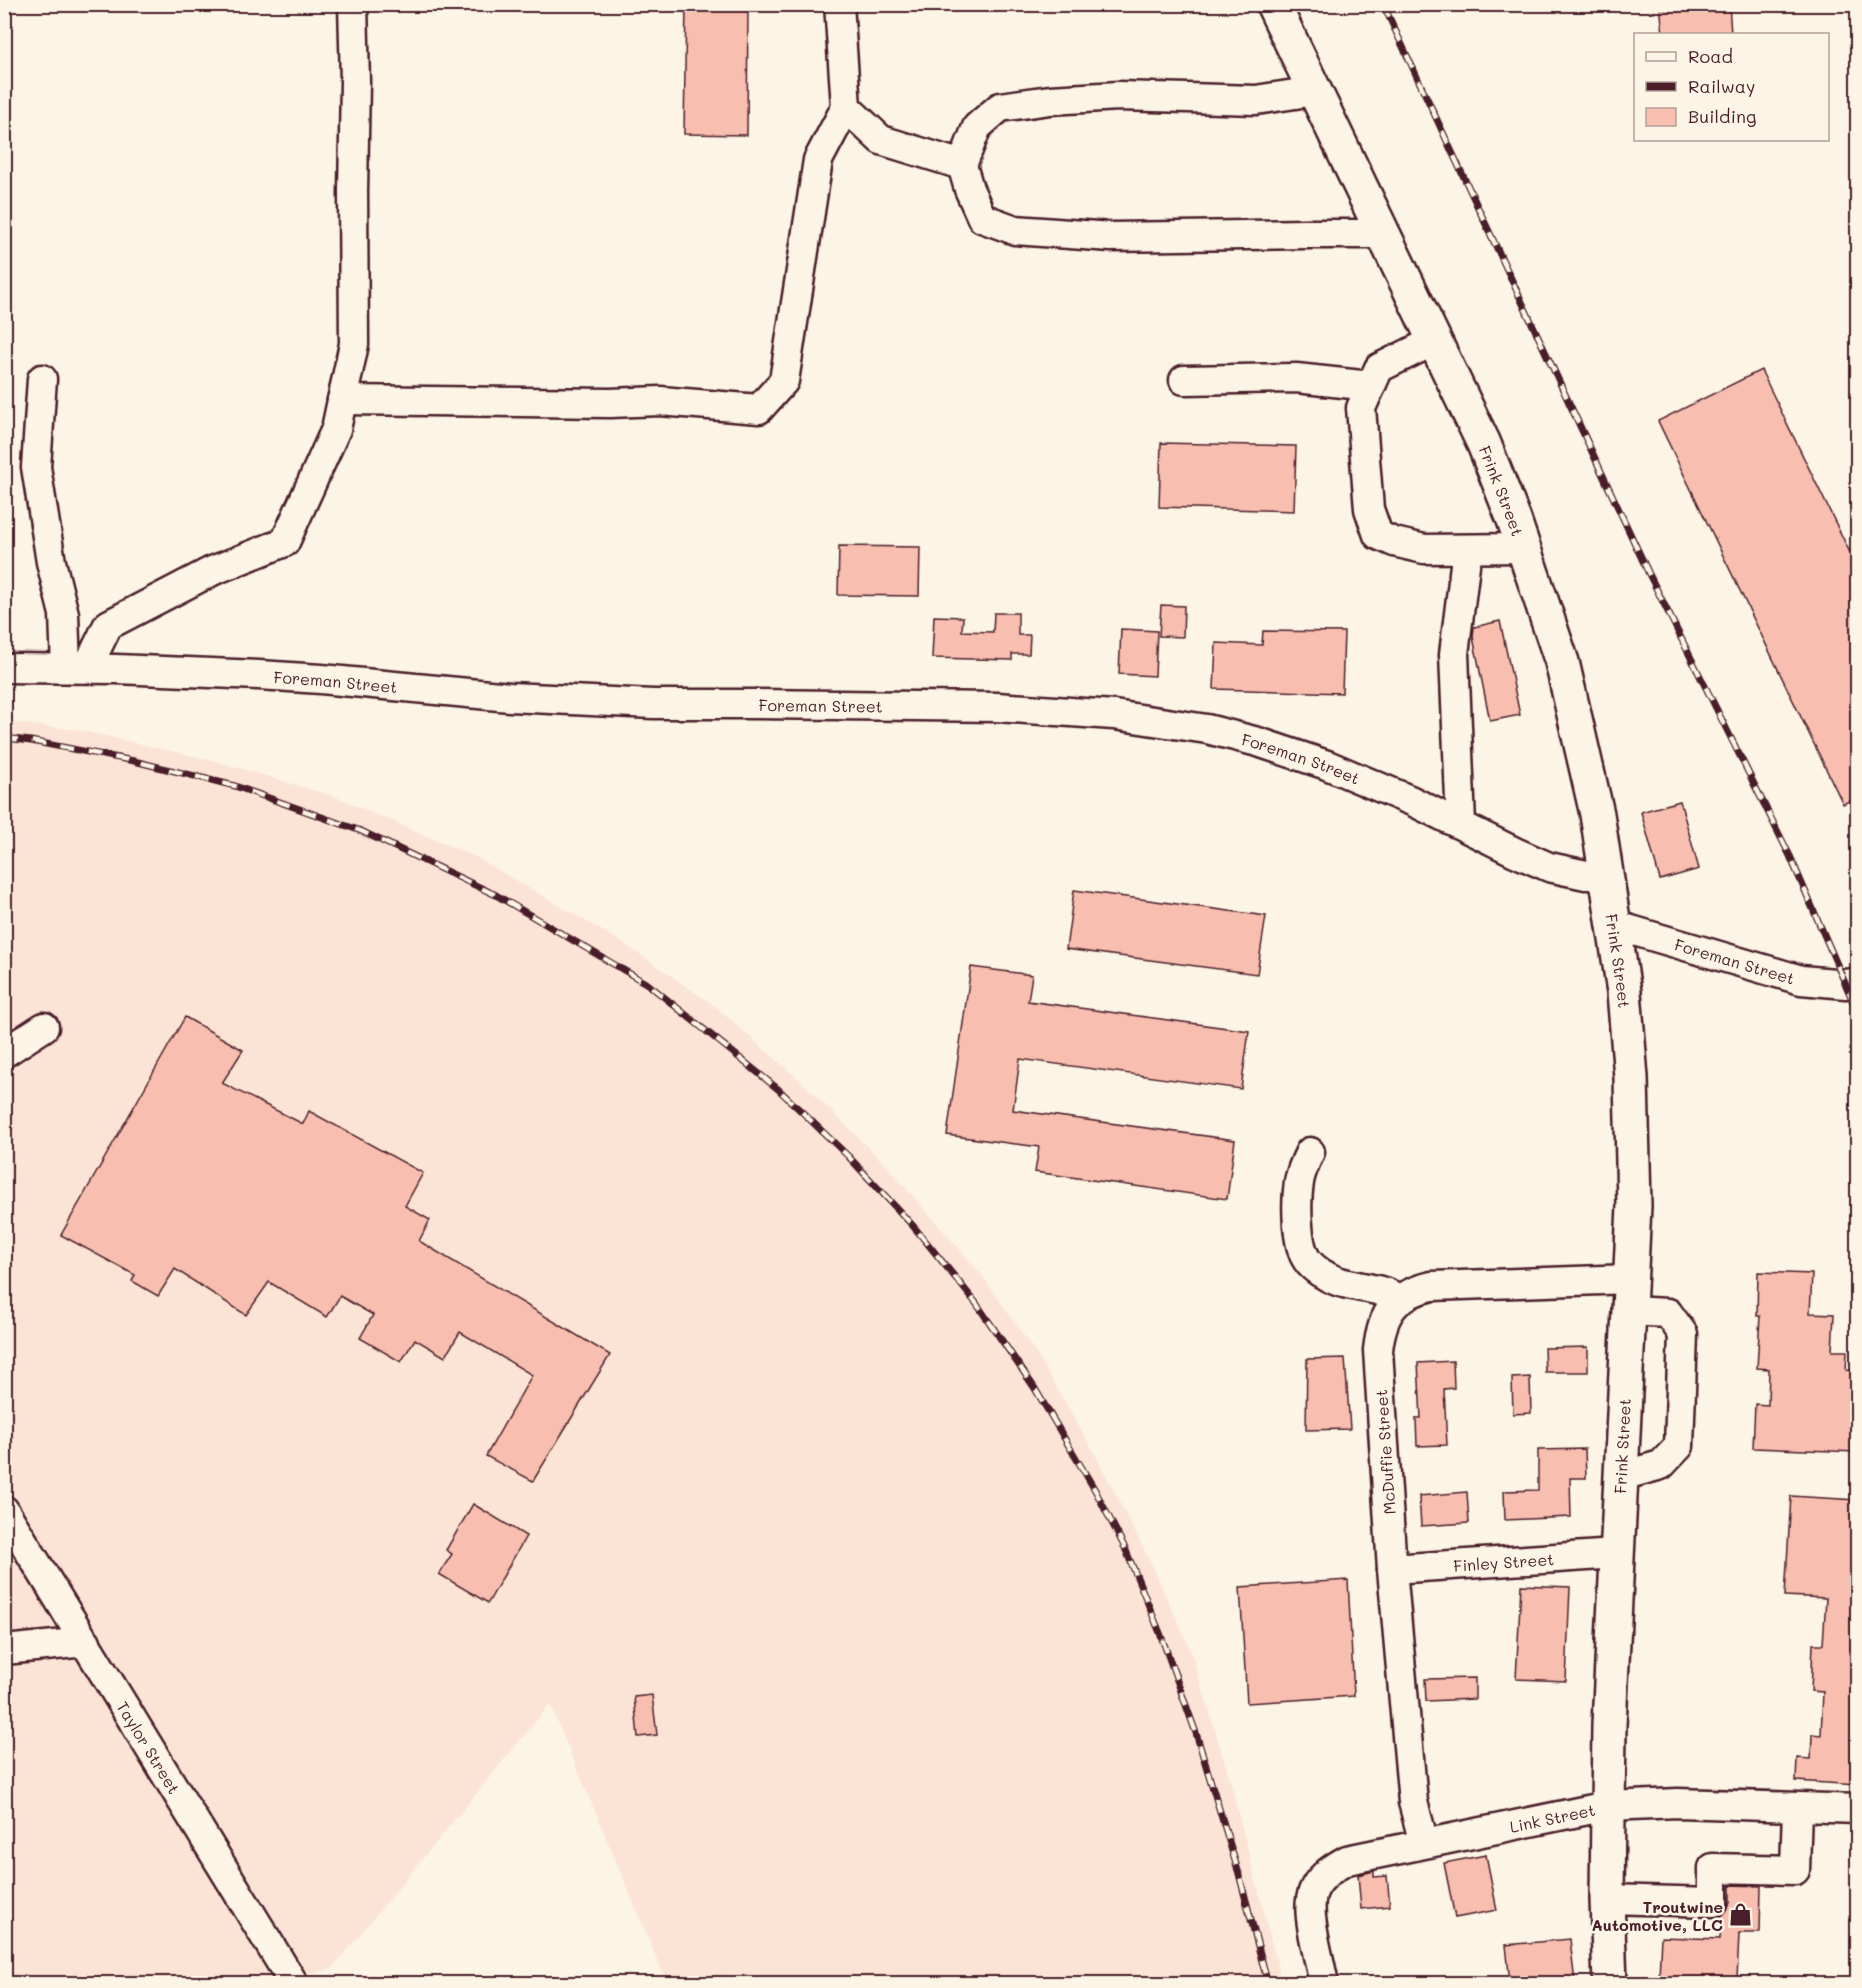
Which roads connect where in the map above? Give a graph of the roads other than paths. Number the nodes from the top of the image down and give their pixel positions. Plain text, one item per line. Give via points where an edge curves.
1 (353, 4) edge
2 (839, 4) edge
3 (1272, 4) edge
4 (1315, 91) junction
5 (846, 107) junction
6 (962, 165) junction
7 (1383, 234) junction
8 (1434, 341) junction
9 (42, 379) dead end
10 (1184, 380) dead end
11 (1371, 386) junction
12 (342, 400) junction
13 (1524, 548) junction
14 (1467, 549) junction
15 (4, 668) edge
16 (76, 668) junction
17 (1461, 824) junction
18 (1606, 875) junction
19 (1614, 925) junction
20 (1857, 982) edge
21 (44, 1027) dead end
22 (4, 1053) edge
23 (1310, 1152) dead end
24 (1631, 1279) junction
25 (1398, 1299) junction
26 (1629, 1311) junction
27 (1621, 1476) junction
28 (4, 1510) edge
29 (1616, 1554) junction
30 (1392, 1569) junction
31 (86, 1642) junction
32 (4, 1650) edge
33 (1607, 1806) junction
34 (1797, 1808) junction
35 (1857, 1809) edge
36 (1424, 1843) junction
37 (1607, 1899) junction
38 (294, 1983) edge
39 (1324, 1983) edge
40 (1610, 1983) edge

1 - 12 street via 354,344
2 - 5 street
3 - 4 main road, Frink Street
4 - 6 street via 1256,100 1119,96 1000,107 977,127
4 - 7 main road, Frink Street
5 - 6 street via 881,140
5 - 12 street via 819,160 784,381 759,409 660,401
6 - 7 street via 982,218 1015,230 1112,237
7 - 8 main road, Frink Street
8 - 11 street via 1379,368
8 - 13 main road, Frink Street via 1484,444
9 - 16 street via 36,467 51,562
10 - 11 street via 1296,378
11 - 14 street via 1361,408 1369,509 1378,535 1424,549
12 - 16 street via 336,429 285,542 212,571 108,625
13 - 14 street
13 - 18 main road, Frink Street via 1562,662 1597,814
14 - 17 street via 1454,654
15 - 16 street, Foreman Street
16 - 17 street, Foreman Street via 321,679 510,697 653,704 986,707 1114,715 1207,729 1258,742 1369,781
17 - 18 street, Foreman Street via 1549,867
18 - 19 main road, Frink Street
19 - 20 street, Foreman Street via 1801,980
19 - 24 main road, Frink Street via 1631,1077
21 - 22 street
23 - 25 street via 1299,1184 1298,1235 1306,1259 1336,1280
24 - 25 street via 1432,1286
24 - 26 main road, Frink Street
25 - 30 street, McDuffie Street via 1380,1331 1378,1350
26 - 27 main road, Frink Street
26 - 27 street via 1668,1313 1683,1334 1679,1446 1661,1465
27 - 29 main road, Frink Street
28 - 31 street, Taylor Street
29 - 30 street, Finley Street
29 - 33 main road, Frink Street
30 - 36 street, McDuffie Street via 1413,1802
31 - 32 street
31 - 38 street, Taylor Street
33 - 34 street, Link Street via 1678,1803
33 - 36 street, Link Street
33 - 37 main road, Frink Street
34 - 35 street, Link Street
34 - 37 street via 1796,1870 1713,1868 1713,1902
36 - 39 street, Link Street via 1347,1860 1318,1883 1310,1913
37 - 40 main road, Frink Street

